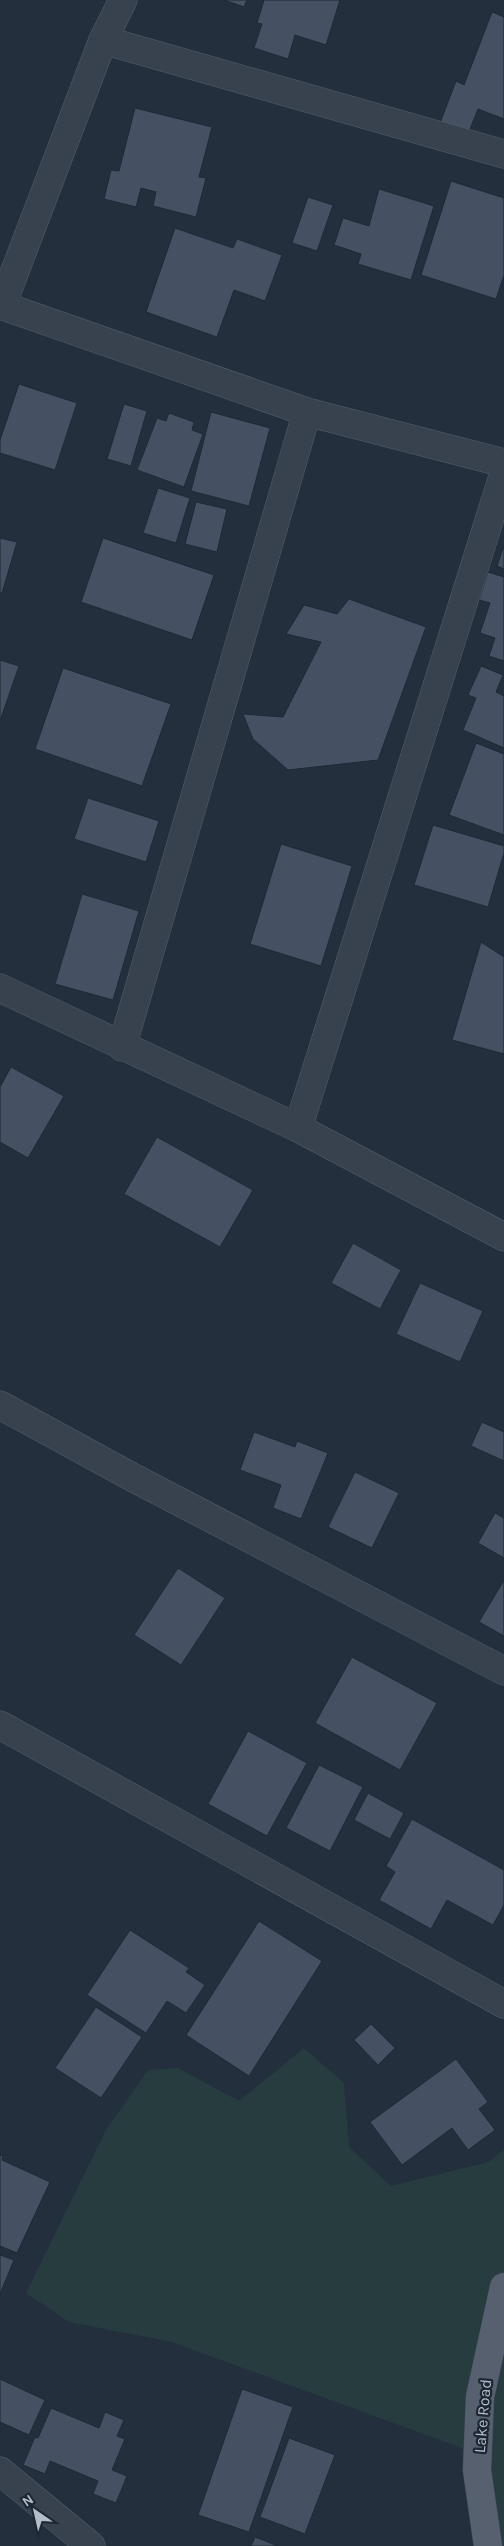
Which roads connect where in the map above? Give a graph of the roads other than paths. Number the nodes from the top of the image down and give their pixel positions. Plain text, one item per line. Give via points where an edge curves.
1 (123, 0) edge
2 (103, 40) junction
3 (504, 154) edge
4 (1, 305) edge
5 (307, 412) junction
6 (504, 463) edge
7 (504, 473) edge
8 (0, 988) edge
9 (122, 1047) junction
10 (298, 1128) junction
11 (504, 1237) edge
12 (0, 1405) edge
13 (504, 1671) edge
14 (0, 1725) edge
15 (504, 2004) edge
16 (504, 2287) edge
17 (0, 2471) edge
18 (90, 2546) edge
19 (488, 2546) edge

1 - 2 street
2 - 3 street
2 - 4 street
4 - 5 street
5 - 6 street
5 - 9 street
7 - 10 street
8 - 9 street
9 - 10 street
10 - 11 street
12 - 13 street
14 - 15 street
16 - 19 main road, Lake Road via 480,2397 477,2470
17 - 18 street

